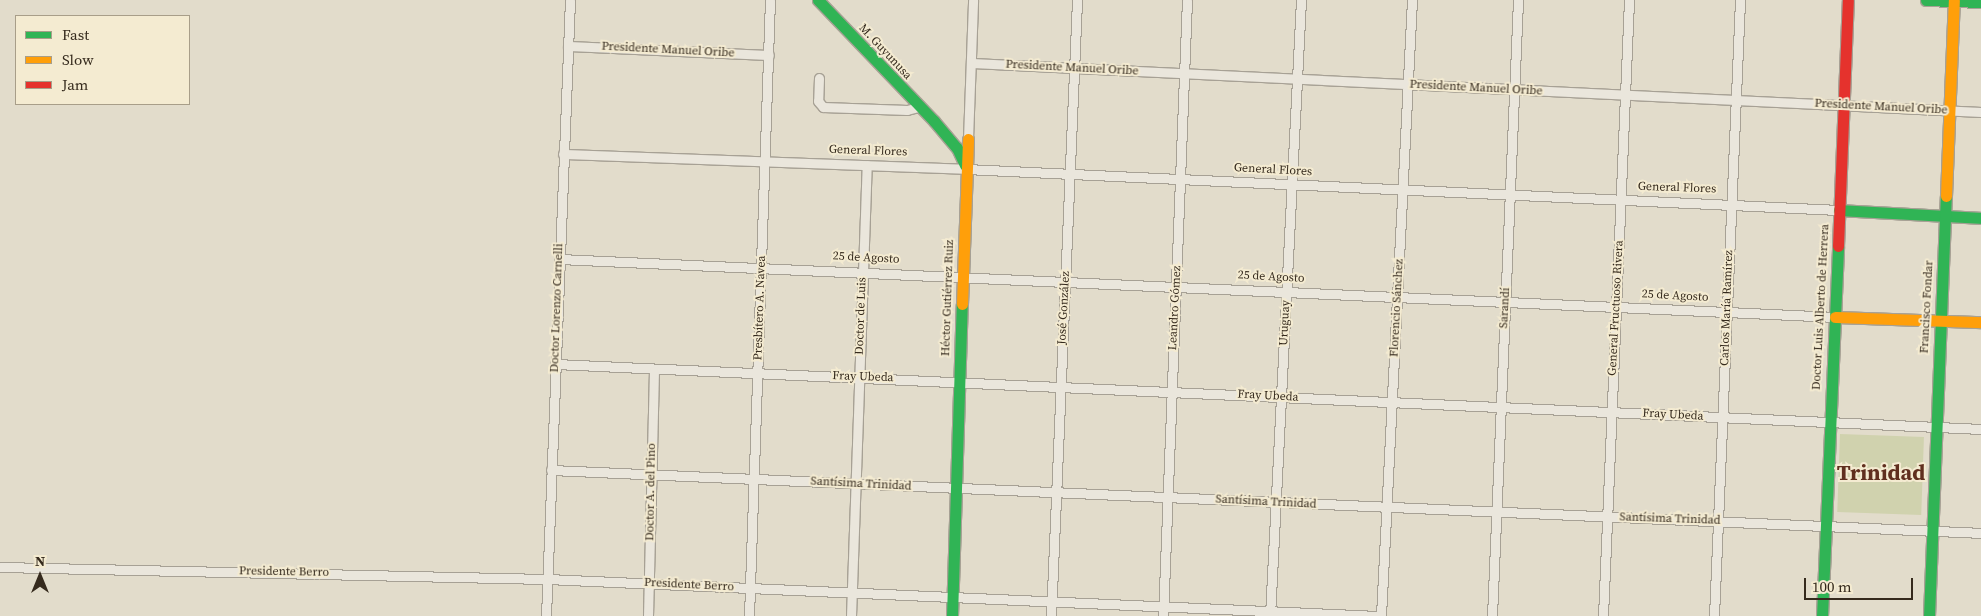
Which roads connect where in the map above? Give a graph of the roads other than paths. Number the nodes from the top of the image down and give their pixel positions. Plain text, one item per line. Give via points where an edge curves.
1 (570, 0) edge
2 (770, 0) edge
3 (818, 0) edge
4 (973, 0) edge
5 (1077, 0) edge
6 (1187, 0) edge
7 (1301, 0) edge
8 (1412, 0) edge
9 (1518, 0) edge
10 (1629, 0) edge
11 (1740, 0) edge
12 (1848, 0) edge
13 (1926, 0) edge
14 (1954, 1) edge
15 (1981, 2) edge
16 (568, 46) junction
17 (769, 55) junction
18 (972, 63) junction
19 (1073, 67) junction
20 (1184, 74) junction
21 (819, 78) dead end
22 (1297, 79) junction
23 (1408, 84) junction
24 (1514, 90) junction
25 (1625, 95) junction
26 (1735, 100) junction
27 (1844, 105) junction
28 (918, 107) junction
29 (1949, 110) junction
30 (1981, 112) edge
31 (934, 122) junction
32 (968, 138) junction
33 (951, 141) junction
34 (563, 154) junction
35 (765, 161) junction
36 (866, 165) junction
37 (966, 169) junction
38 (1069, 174) junction
39 (1181, 179) junction
40 (1292, 184) junction
41 (1403, 190) junction
42 (1511, 195) junction
43 (1622, 200) junction
44 (1731, 204) junction
45 (1840, 210) junction
46 (1946, 216) junction
47 (1981, 218) edge
48 (559, 259) junction
49 (761, 268) junction
50 (863, 272) junction
51 (963, 277) junction
52 (1066, 280) junction
53 (1176, 286) junction
54 (1286, 292) junction
55 (1397, 297) junction
56 (1505, 302) junction
57 (1616, 306) junction
58 (1727, 312) junction
59 (1835, 316) junction
60 (1940, 320) junction
61 (1981, 322) edge
62 (555, 364) junction
63 (654, 369) junction
64 (758, 373) junction
65 (859, 377) junction
66 (960, 381) junction
67 (1061, 385) junction
68 (1171, 390) junction
69 (1280, 397) junction
70 (1391, 402) junction
71 (1500, 407) junction
72 (1611, 412) junction
73 (1722, 417) junction
74 (1830, 422) junction
75 (1936, 427) junction
76 (1981, 429) edge
77 (550, 470) junction
78 (651, 475) junction
79 (753, 479) junction
80 (855, 484) junction
81 (956, 489) junction
82 (1057, 493) junction
83 (1168, 497) junction
84 (1276, 503) junction
85 (1385, 508) junction
86 (1496, 512) junction
87 (1607, 517) junction
88 (1718, 521) junction
89 (1826, 526) junction
90 (1931, 531) junction
91 (1981, 533) edge
92 (0, 567) edge
93 (547, 579) junction
94 (650, 583) junction
95 (750, 588) junction
96 (852, 593) junction
97 (952, 598) junction
98 (1052, 602) junction
99 (1163, 612) edge
100 (1270, 614) edge
101 (546, 616) edge
102 (648, 616) edge
103 (749, 616) edge
104 (851, 616) edge
105 (952, 616) edge
106 (1051, 616) edge
107 (1379, 616) edge
108 (1492, 616) edge
109 (1603, 616) edge
110 (1714, 616) edge
111 (1822, 616) edge
112 (1929, 616) edge

1 - 16 street, Doctor Lorenzo Carnelli
2 - 17 street, Presbítero A. Navea
3 - 28 main road, M. Guyunusa
4 - 18 street, Héctor Gutiérrez Ruiz
5 - 19 street, José González
6 - 20 street, Leandro Gómez
7 - 22 street, Uruguay
8 - 23 street, Florencio Sánchez
9 - 24 street, Sarandí
10 - 25 street, General Fructuoso Rivera
11 - 26 street, Carlos María Ramírez
12 - 27 main road, Doctor Luis Alberto de Herrera
13 - 14 main road
14 - 15 main road
14 - 29 main road, Francisco Fondar
16 - 17 street, Presidente Manuel Oribe
16 - 34 street, Doctor Lorenzo Carnelli
17 - 35 street, Presbítero A. Navea
18 - 19 street, Presidente Manuel Oribe
18 - 32 street, Héctor Gutiérrez Ruiz
19 - 20 street, Presidente Manuel Oribe
19 - 38 street, José González
20 - 22 street, Presidente Manuel Oribe
20 - 39 street, Leandro Gómez
21 - 28 street via 818,101 823,106 907,110
22 - 23 street, Presidente Manuel Oribe
22 - 40 street, Uruguay
23 - 24 street, Presidente Manuel Oribe
23 - 41 street, Florencio Sánchez
24 - 25 street, Presidente Manuel Oribe
24 - 42 street, Sarandí
25 - 26 street, Presidente Manuel Oribe
25 - 43 street, General Fructuoso Rivera
26 - 27 street, Presidente Manuel Oribe
26 - 44 street, Carlos María Ramírez
27 - 29 street, Presidente Manuel Oribe
27 - 45 main road, Doctor Luis Alberto de Herrera
28 - 31 main road, M. Guyunusa
29 - 30 street, Presidente Manuel Oribe
29 - 46 main road, Francisco Fondar
31 - 32 main road, M. Guyunusa
31 - 33 main road, M. Guyunusa
32 - 33 main road
32 - 37 main road, Héctor Gutiérrez Ruiz
33 - 37 main road, M. Guyunusa via 964,158
34 - 35 street, General Flores
34 - 48 street, Doctor Lorenzo Carnelli
35 - 36 street, General Flores
35 - 49 street, Presbítero A. Navea
36 - 37 street, General Flores
36 - 50 street, Doctor de Luis
37 - 38 street, General Flores
37 - 51 main road, Héctor Gutiérrez Ruiz
38 - 39 street, General Flores
38 - 52 street, José González
39 - 40 street, General Flores
39 - 53 street, Leandro Gómez
40 - 41 street, General Flores
40 - 54 street, Uruguay
41 - 42 street, General Flores
41 - 55 street, Florencio Sánchez
42 - 43 street, General Flores
42 - 56 street, Sarandí
43 - 44 street, General Flores
43 - 57 street, General Fructuoso Rivera
44 - 45 street, General Flores
44 - 58 street, Carlos María Ramírez
45 - 46 main road, General Flores
45 - 59 main road, Doctor Luis Alberto de Herrera
46 - 47 main road, General Flores
46 - 60 main road, Francisco Fondar
48 - 49 street, 25 de Agosto
48 - 62 street, Doctor Lorenzo Carnelli
49 - 50 street, 25 de Agosto
49 - 64 street, Presbítero A. Navea
50 - 51 street, 25 de Agosto
50 - 65 street, Doctor de Luis
51 - 52 street, 25 de Agosto
51 - 66 main road, Héctor Gutiérrez Ruiz
52 - 53 street, 25 de Agosto
52 - 67 street, José González
53 - 54 street, 25 de Agosto
53 - 68 street, Leandro Gómez
54 - 55 street, 25 de Agosto
54 - 69 street, Uruguay
55 - 56 street, 25 de Agosto
55 - 70 street, Florencio Sánchez
56 - 57 street, 25 de Agosto
56 - 71 street, Sarandí
57 - 58 street, 25 de Agosto
57 - 72 street, General Fructuoso Rivera
58 - 59 street, 25 de Agosto
58 - 73 street, Carlos María Ramírez
59 - 60 main road, 25 de Agosto
59 - 74 main road, Doctor Luis Alberto de Herrera
60 - 61 main road, 25 de Agosto
60 - 75 main road, Francisco Fondar
62 - 63 street, Fray Ubeda
62 - 77 street, Doctor Lorenzo Carnelli
63 - 64 street, Fray Ubeda
63 - 78 street, Doctor A. del Pino
64 - 65 street, Fray Ubeda
64 - 79 street, Presbítero A. Navea
65 - 66 street, Fray Ubeda
65 - 80 street, Doctor de Luis
66 - 67 street, Fray Ubeda
66 - 81 main road, Héctor Gutiérrez Ruiz
67 - 68 street, Fray Ubeda
67 - 82 street, José González
68 - 69 street, Fray Ubeda
68 - 83 street, Leandro Gómez
69 - 70 street, Fray Ubeda
69 - 84 street, Uruguay
70 - 71 street, Fray Ubeda
70 - 85 street, Florencio Sánchez
71 - 72 street, Fray Ubeda
71 - 86 street, Sarandí
72 - 73 street, Fray Ubeda
72 - 87 street, General Fructuoso Rivera
73 - 74 street, Fray Ubeda
73 - 88 street, Carlos María Ramírez
74 - 75 street, Fray Ubeda
74 - 89 main road, Doctor Luis Alberto de Herrera
75 - 76 street, Fray Ubeda
75 - 90 main road, Francisco Fondar
77 - 78 street, Santísima Trinidad
77 - 93 street, Doctor Lorenzo Carnelli
78 - 79 street, Santísima Trinidad
78 - 94 street, Doctor A. del Pino
79 - 80 street, Santísima Trinidad
79 - 95 street, Presbítero A. Navea
80 - 81 street, Santísima Trinidad
80 - 96 street, Doctor de Luis
81 - 82 street, Santísima Trinidad
81 - 97 main road, Héctor Gutiérrez Ruiz
82 - 83 street, Santísima Trinidad
82 - 98 street, José González
83 - 84 street, Santísima Trinidad
83 - 99 street, Leandro Gómez
84 - 85 street, Santísima Trinidad
84 - 100 street, Uruguay
85 - 86 street, Santísima Trinidad
85 - 107 street, Florencio Sánchez
86 - 87 street, Santísima Trinidad
86 - 108 street, Sarandí
87 - 88 street, Santísima Trinidad
87 - 109 street, General Fructuoso Rivera
88 - 89 street, Santísima Trinidad
88 - 110 street, Carlos María Ramírez
89 - 90 street, Santísima Trinidad
89 - 111 main road, Doctor Luis Alberto de Herrera
90 - 91 street, Santísima Trinidad
90 - 112 main road, Francisco Fondar
92 - 93 street, Presidente Berro
93 - 94 street, Presidente Berro
93 - 101 street, Doctor Lorenzo Carnelli
94 - 95 street, Presidente Berro
94 - 102 street, Doctor A. del Pino
95 - 96 street, Presidente Berro
95 - 103 street, Presbítero A. Navea
96 - 97 street, Presidente Berro
96 - 104 street, Doctor de Luis
97 - 98 street, Presidente Berro
97 - 105 main road, Héctor Gutiérrez Ruiz
98 - 99 street, Presidente Berro
98 - 106 street, José González
99 - 100 street, Presidente Berro
100 - 107 street, Presidente Berro

